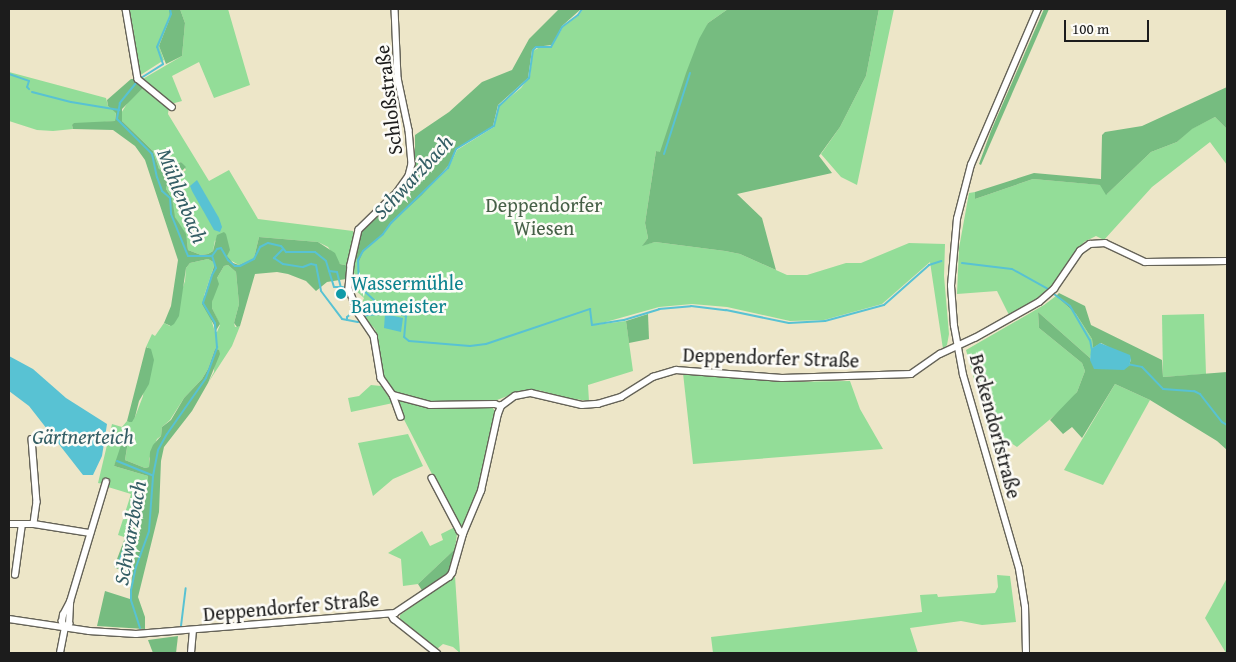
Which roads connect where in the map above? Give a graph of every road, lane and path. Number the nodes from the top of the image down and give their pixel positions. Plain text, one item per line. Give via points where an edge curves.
1 (126, 9) edge
2 (395, 9) edge
3 (1038, 9) edge
4 (172, 107) dead end
5 (1227, 261) edge
6 (957, 346) junction
7 (393, 395) junction
8 (501, 406) junction
9 (401, 416) dead end
10 (32, 439) dead end
11 (432, 478) dead end
12 (106, 482) dead end
13 (9, 524) edge
14 (22, 524) junction
15 (34, 524) junction
16 (90, 533) junction
17 (463, 534) junction
18 (15, 575) dead end
19 (391, 614) junction
20 (9, 619) edge
21 (65, 628) junction
22 (193, 631) junction
23 (60, 653) edge
24 (191, 653) edge
25 (437, 653) edge
26 (1026, 653) edge

1 - 4 street via 138,80
2 - 7 street, Schloßstraße via 398,78 409,130 412,164 409,176 398,192 359,230 349,284 356,308 377,344 383,384
3 - 6 street, Beckendorfstraße via 977,149 960,205 954,236 952,278
5 - 6 street, Deppendorfer Straße via 1145,262 1105,243 1090,244 1080,251 1045,298
6 - 8 street, Deppendorfer Straße via 917,371 903,375 782,378 676,370 653,377 621,398 603,403 582,405 531,393 515,396
6 - 26 street, Beckendorfstraße via 1019,569
7 - 8 street via 430,405
7 - 9 street, Schloßstraße
8 - 17 street, Deppendorfer Straße via 481,491
10 - 15 street via 37,502
11 - 17 street
12 - 16 street
13 - 14 street
14 - 15 street
14 - 18 street
15 - 16 street
16 - 21 street via 70,602 69,624
17 - 19 street, Deppendorfer Straße via 455,567 449,577
19 - 22 street, Deppendorfer Straße
19 - 25 street
20 - 21 street, Deppendorfer Straße
21 - 22 street, Deppendorfer Straße via 123,634
21 - 23 street
22 - 24 street

